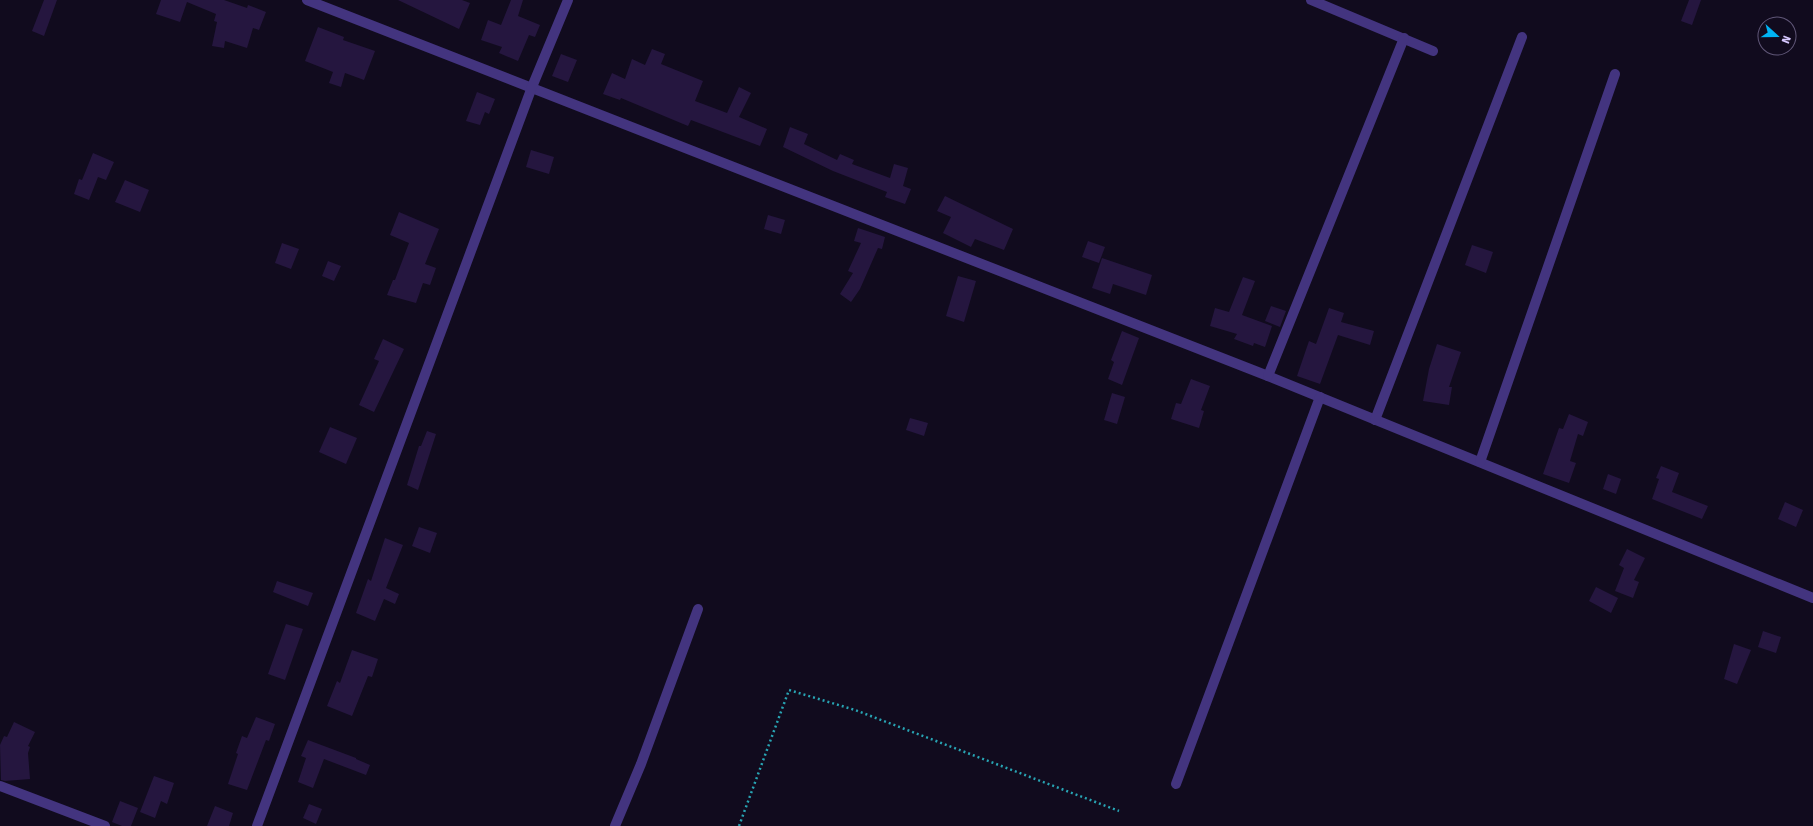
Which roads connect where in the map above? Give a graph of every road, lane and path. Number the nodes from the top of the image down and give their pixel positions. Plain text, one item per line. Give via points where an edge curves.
1 (307, 0) edge
2 (568, 0) edge
3 (1311, 0) edge
4 (1522, 37) dead end
5 (1404, 38) junction
6 (1433, 51) dead end
7 (1614, 74) dead end
8 (532, 87) junction
9 (1268, 376) junction
10 (1320, 397) junction
11 (1375, 420) junction
12 (1480, 462) junction
13 (1813, 598) edge
14 (698, 609) dead end
15 (1176, 784) dead end
16 (0, 786) edge
17 (1119, 811) dead end
18 (105, 826) edge
19 (257, 826) edge
20 (615, 826) edge
21 (739, 826) edge

1 - 8 street
2 - 8 street
3 - 5 street
4 - 11 street
5 - 6 street
5 - 9 street
7 - 12 street
8 - 9 street
8 - 19 street
9 - 10 street
10 - 11 street
10 - 15 street
11 - 12 street
12 - 13 street
14 - 20 street via 641,764
16 - 18 street
17 - 21 path via 855,710 789,690

